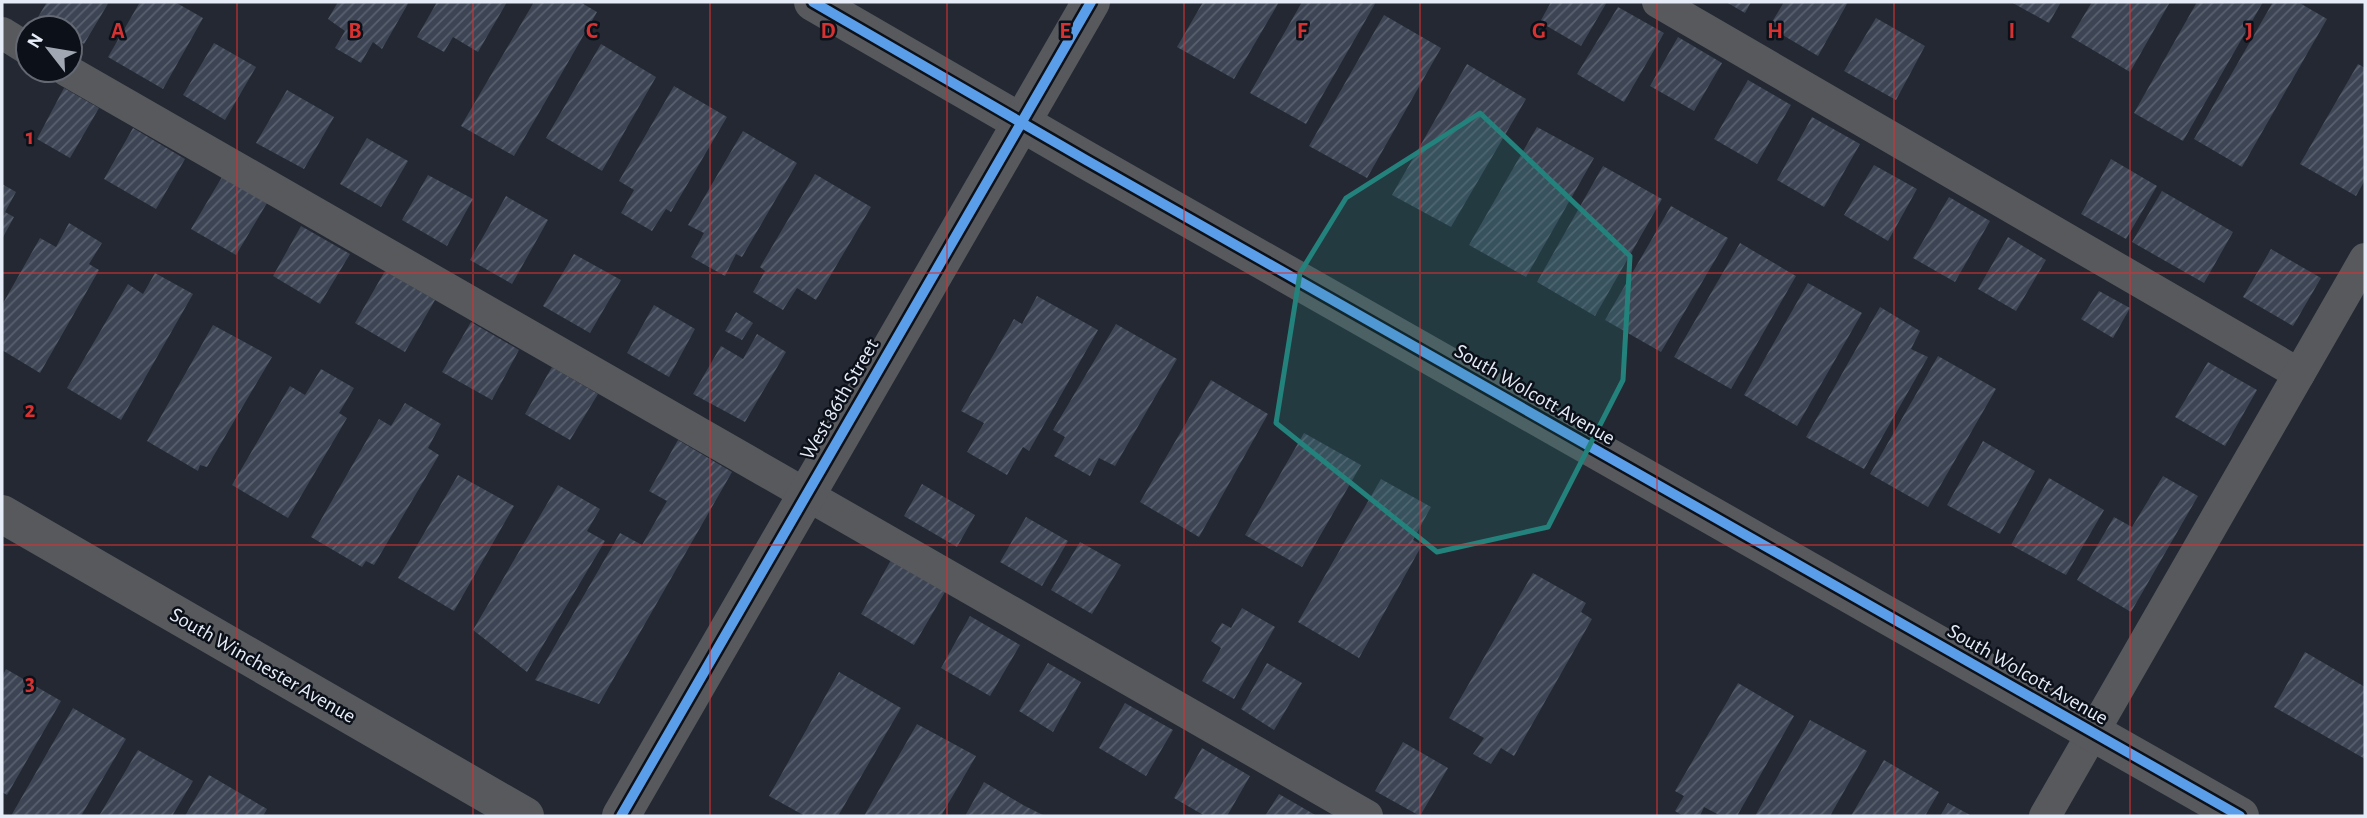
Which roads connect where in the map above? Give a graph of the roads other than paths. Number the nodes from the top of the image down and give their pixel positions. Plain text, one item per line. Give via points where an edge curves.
1 (813, 2) edge
2 (1091, 2) edge
3 (1658, 2) edge
4 (84, 81) edge
5 (1020, 122) junction
6 (2365, 259) edge
7 (2299, 374) junction
8 (806, 494) junction
9 (2, 514) edge
10 (2093, 733) junction
11 (525, 816) edge
12 (621, 816) edge
13 (1367, 816) edge
14 (2045, 816) edge
15 (2240, 816) edge

1 - 5 street, South Wolcott Avenue
2 - 5 street, West 86th Street
3 - 7 lane
4 - 8 lane
5 - 8 street, West 86th Street
5 - 10 street, South Wolcott Avenue
6 - 7 lane
7 - 10 lane
8 - 12 street, West 86th Street
8 - 13 lane
9 - 11 street, South Winchester Avenue
10 - 14 lane
10 - 15 street, South Wolcott Avenue

